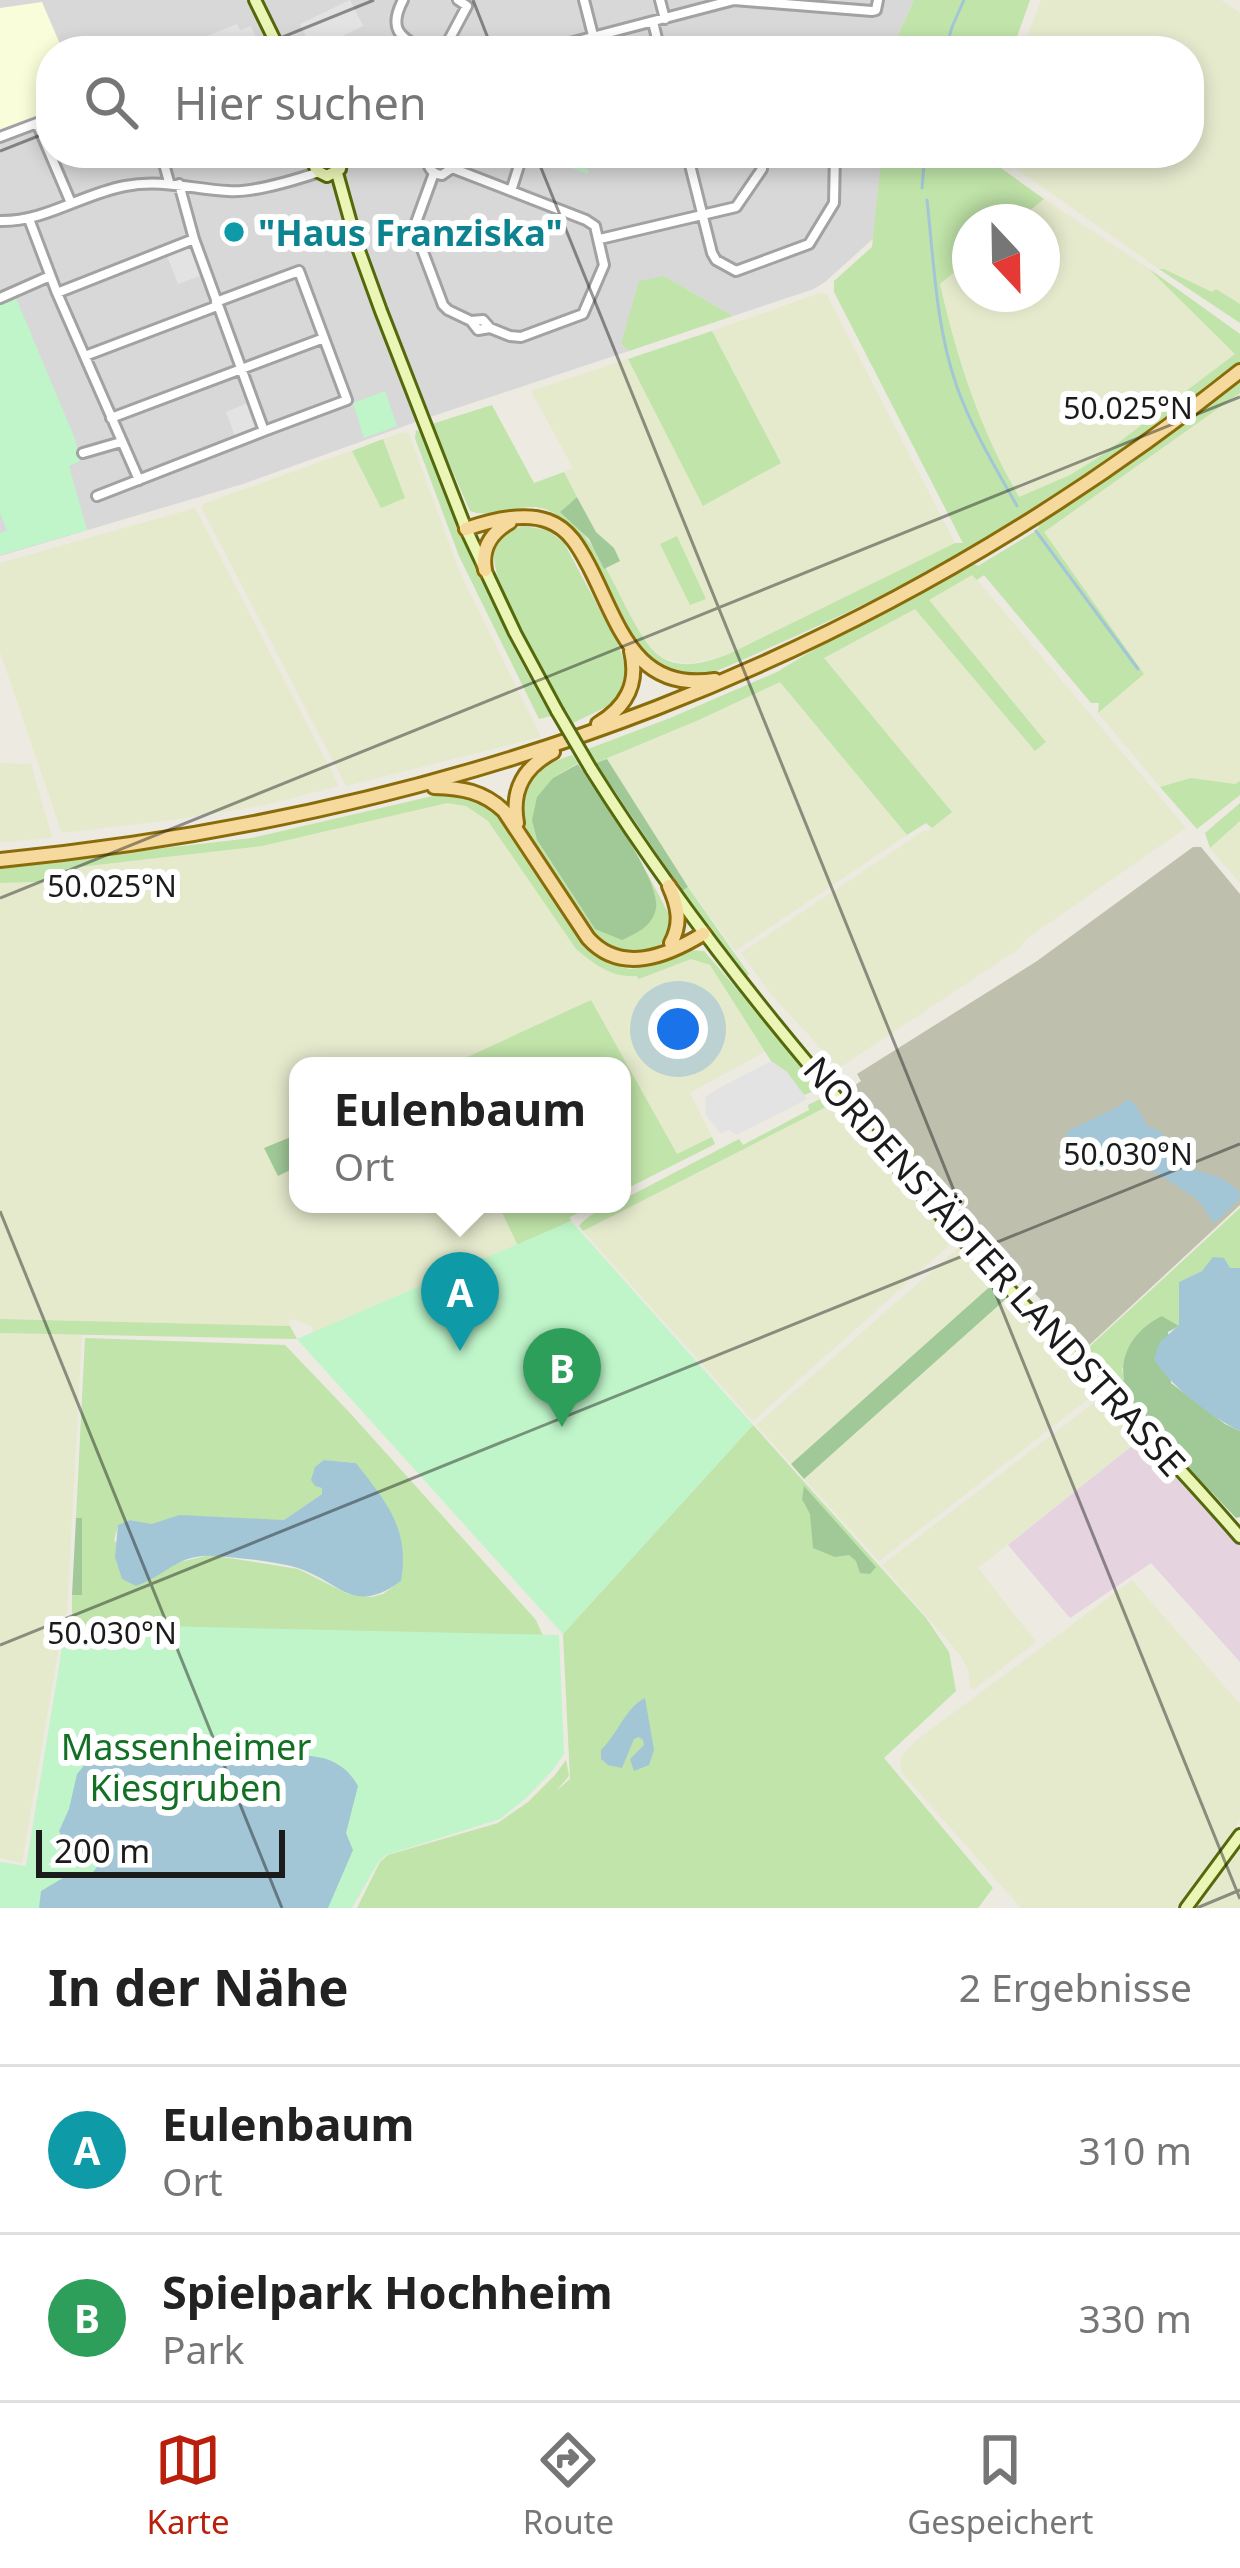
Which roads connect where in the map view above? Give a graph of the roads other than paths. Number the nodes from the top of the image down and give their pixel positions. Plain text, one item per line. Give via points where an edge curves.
1 (254, 0) edge
2 (404, 0) edge
3 (458, 0) edge
4 (584, 0) edge
5 (660, 0) edge
6 (878, 0) edge
7 (665, 19) junction
8 (652, 22) junction
9 (272, 36) edge
10 (403, 36) edge
11 (451, 36) edge
12 (593, 36) edge
13 (597, 36) edge
14 (656, 36) edge
15 (36, 123) edge
16 (0, 137) edge
17 (56, 168) edge
18 (168, 168) edge
19 (320, 168) edge
20 (324, 168) edge
21 (431, 168) edge
22 (452, 168) joint
23 (518, 168) edge
24 (691, 168) edge
25 (762, 168) edge
26 (835, 168) edge
27 (434, 173) junction
28 (174, 183) junction
29 (511, 191) junction
30 (71, 203) junction
31 (703, 216) junction
32 (29, 219) junction
33 (0, 221) edge
34 (194, 239) junction
35 (600, 239) junction
36 (50, 276) junction
37 (57, 293) junction
38 (0, 298) edge
39 (217, 304) junction
40 (324, 338) junction
41 (85, 356) junction
42 (240, 369) junction
43 (1240, 371) edge
44 (111, 418) junction
45 (264, 431) junction
46 (121, 442) junction
47 (83, 453) dead end
48 (139, 480) junction
49 (97, 496) dead end
50 (516, 519) junction
51 (500, 528) junction
52 (467, 531) junction
53 (485, 570) junction
54 (628, 644) junction
55 (734, 676) junction
56 (585, 736) junction
57 (566, 742) junction
58 (421, 787) junction
59 (522, 836) junction
60 (0, 860) edge
61 (669, 886) junction
62 (703, 934) junction
63 (671, 943) junction
64 (659, 955) junction
65 (1240, 1537) edge
66 (1240, 1835) edge
67 (1186, 1908) edge

1 - 9 main road
2 - 10 street via 395,18
3 - 11 street via 467,6
4 - 12 street
5 - 7 street
6 - 7 street via 872,11 734,0
7 - 8 street
8 - 13 street
8 - 14 street
15 - 16 street
17 - 30 street
18 - 28 street
19 - 28 street via 232,192
20 - 52 main road, NORDENSTÄDTER LANDSTRASSE via 346,207
21 - 27 street
22 - 27 street
22 - 29 street
23 - 29 street
24 - 31 street
25 - 31 street via 740,205
26 - 31 street via 834,202 806,246 740,271 716,260
27 - 35 street via 414,228 443,305 478,330 521,337 583,314 604,265
28 - 30 street via 122,186
28 - 34 street
29 - 35 street via 586,220
30 - 32 street
31 - 35 street
32 - 33 street
32 - 36 street
34 - 37 street
34 - 39 street
36 - 37 street
36 - 38 street
37 - 41 street
39 - 40 street via 299,271
39 - 41 street
39 - 42 street
40 - 42 street
40 - 45 street via 346,400
41 - 44 street
42 - 44 street
42 - 45 street
43 - 55 main road via 1011,532 878,608
44 - 46 street
45 - 48 street
46 - 47 street
46 - 48 street
48 - 49 street
50 - 51 main road
50 - 52 main road
50 - 54 main road via 548,520 572,537
51 - 52 main road via 483,536
51 - 53 main road via 486,547
52 - 53 main road, NORDENSTÄDTER LANDSTRASSE
53 - 61 main road, NORDENSTÄDTER LANDSTRASSE, bridge via 557,711
54 - 55 main road via 675,680
54 - 57 main road via 634,672 626,700
55 - 56 main road
56 - 57 main road
56 - 59 main road via 524,776 514,806
57 - 58 main road
58 - 59 main road via 484,796
58 - 60 main road via 214,832
59 - 64 main road via 598,949 626,960
61 - 62 main road, NORDENSTÄDTER LANDSTRASSE
61 - 63 main road via 678,909
62 - 63 main road
62 - 64 main road
62 - 65 main road, NORDENSTÄDTER LANDSTRASSE via 962,1239
63 - 64 main road
66 - 67 main road

